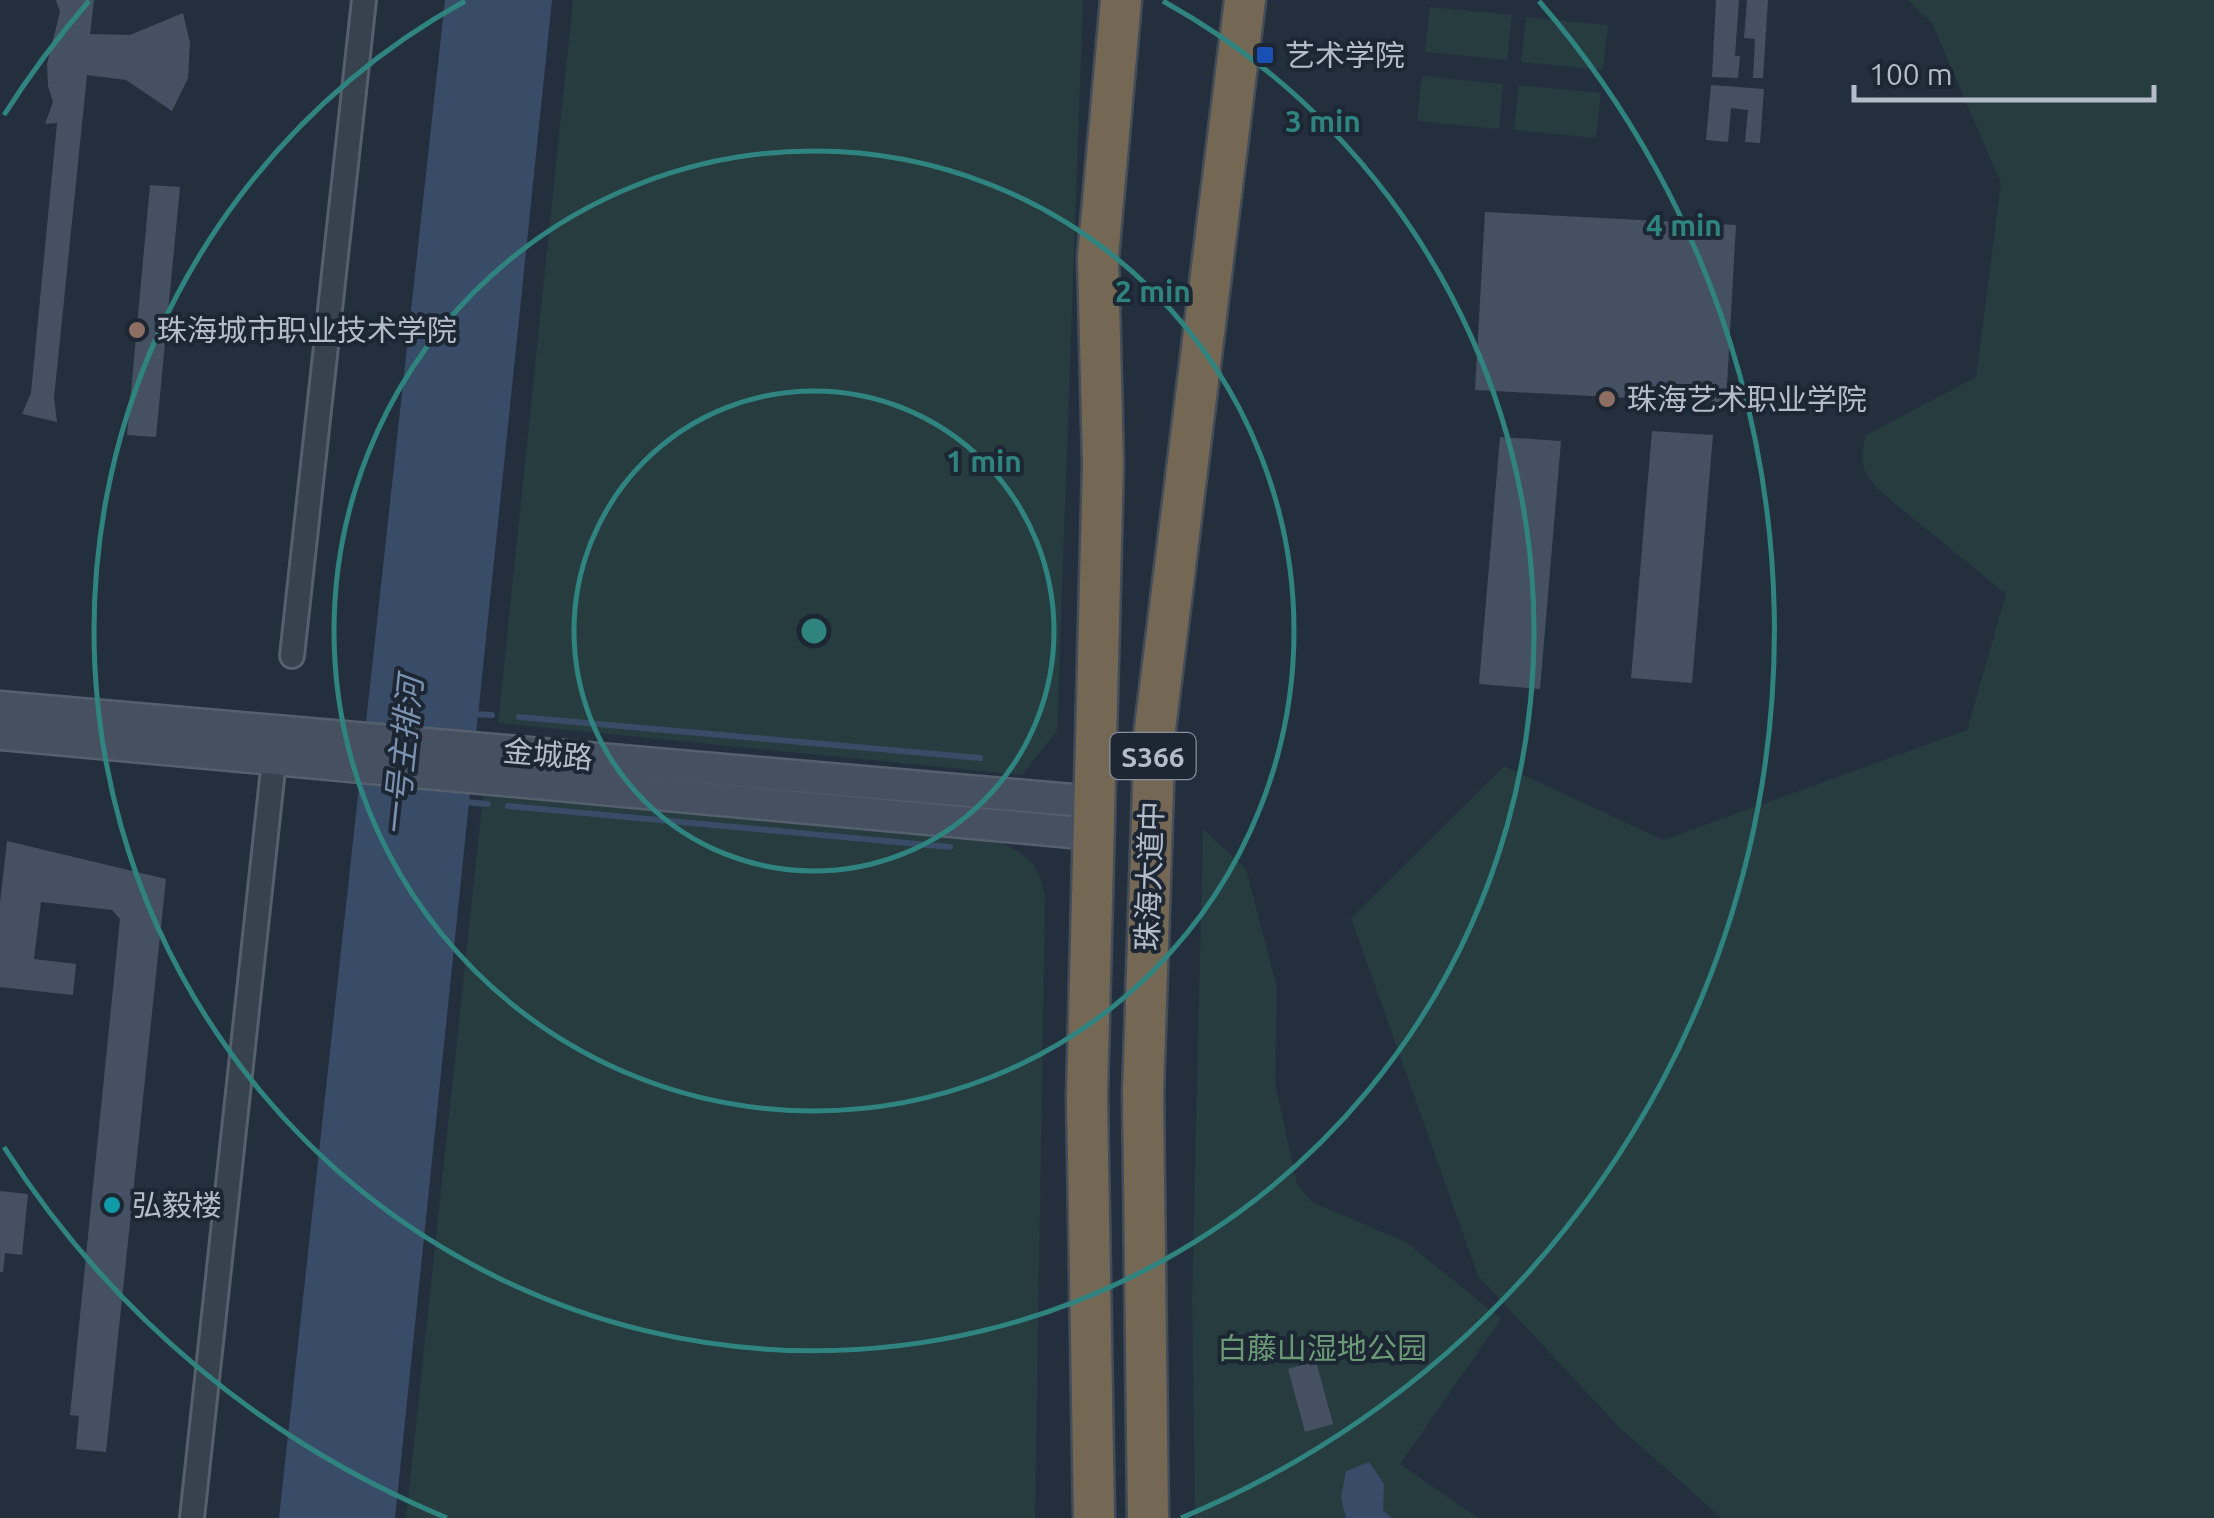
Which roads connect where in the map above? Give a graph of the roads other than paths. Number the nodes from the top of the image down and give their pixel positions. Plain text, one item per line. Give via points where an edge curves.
1 (364, 0) edge
2 (1121, 0) edge
3 (1245, 0) edge
4 (292, 656) dead end
5 (0, 707) edge
6 (0, 734) edge
7 (292, 752) junction
8 (1094, 818) junction
9 (1092, 1457) junction
10 (192, 1518) edge
11 (1081, 1518) edge
12 (1094, 1518) edge
13 (1148, 1518) edge

1 - 4 street
2 - 8 highway, 珠海大道中 / S366 via 1098,258 1103,464
3 - 13 highway, 珠海大道中 / S366 via 1155,729 1142,1093
5 - 7 street, 金城路
6 - 7 street, 金城路
7 - 8 street, 金城路
7 - 10 street
8 - 9 highway, 珠海大道中 / S366 via 1087,1096
9 - 11 highway
9 - 12 highway, 珠海大道中 / S366

